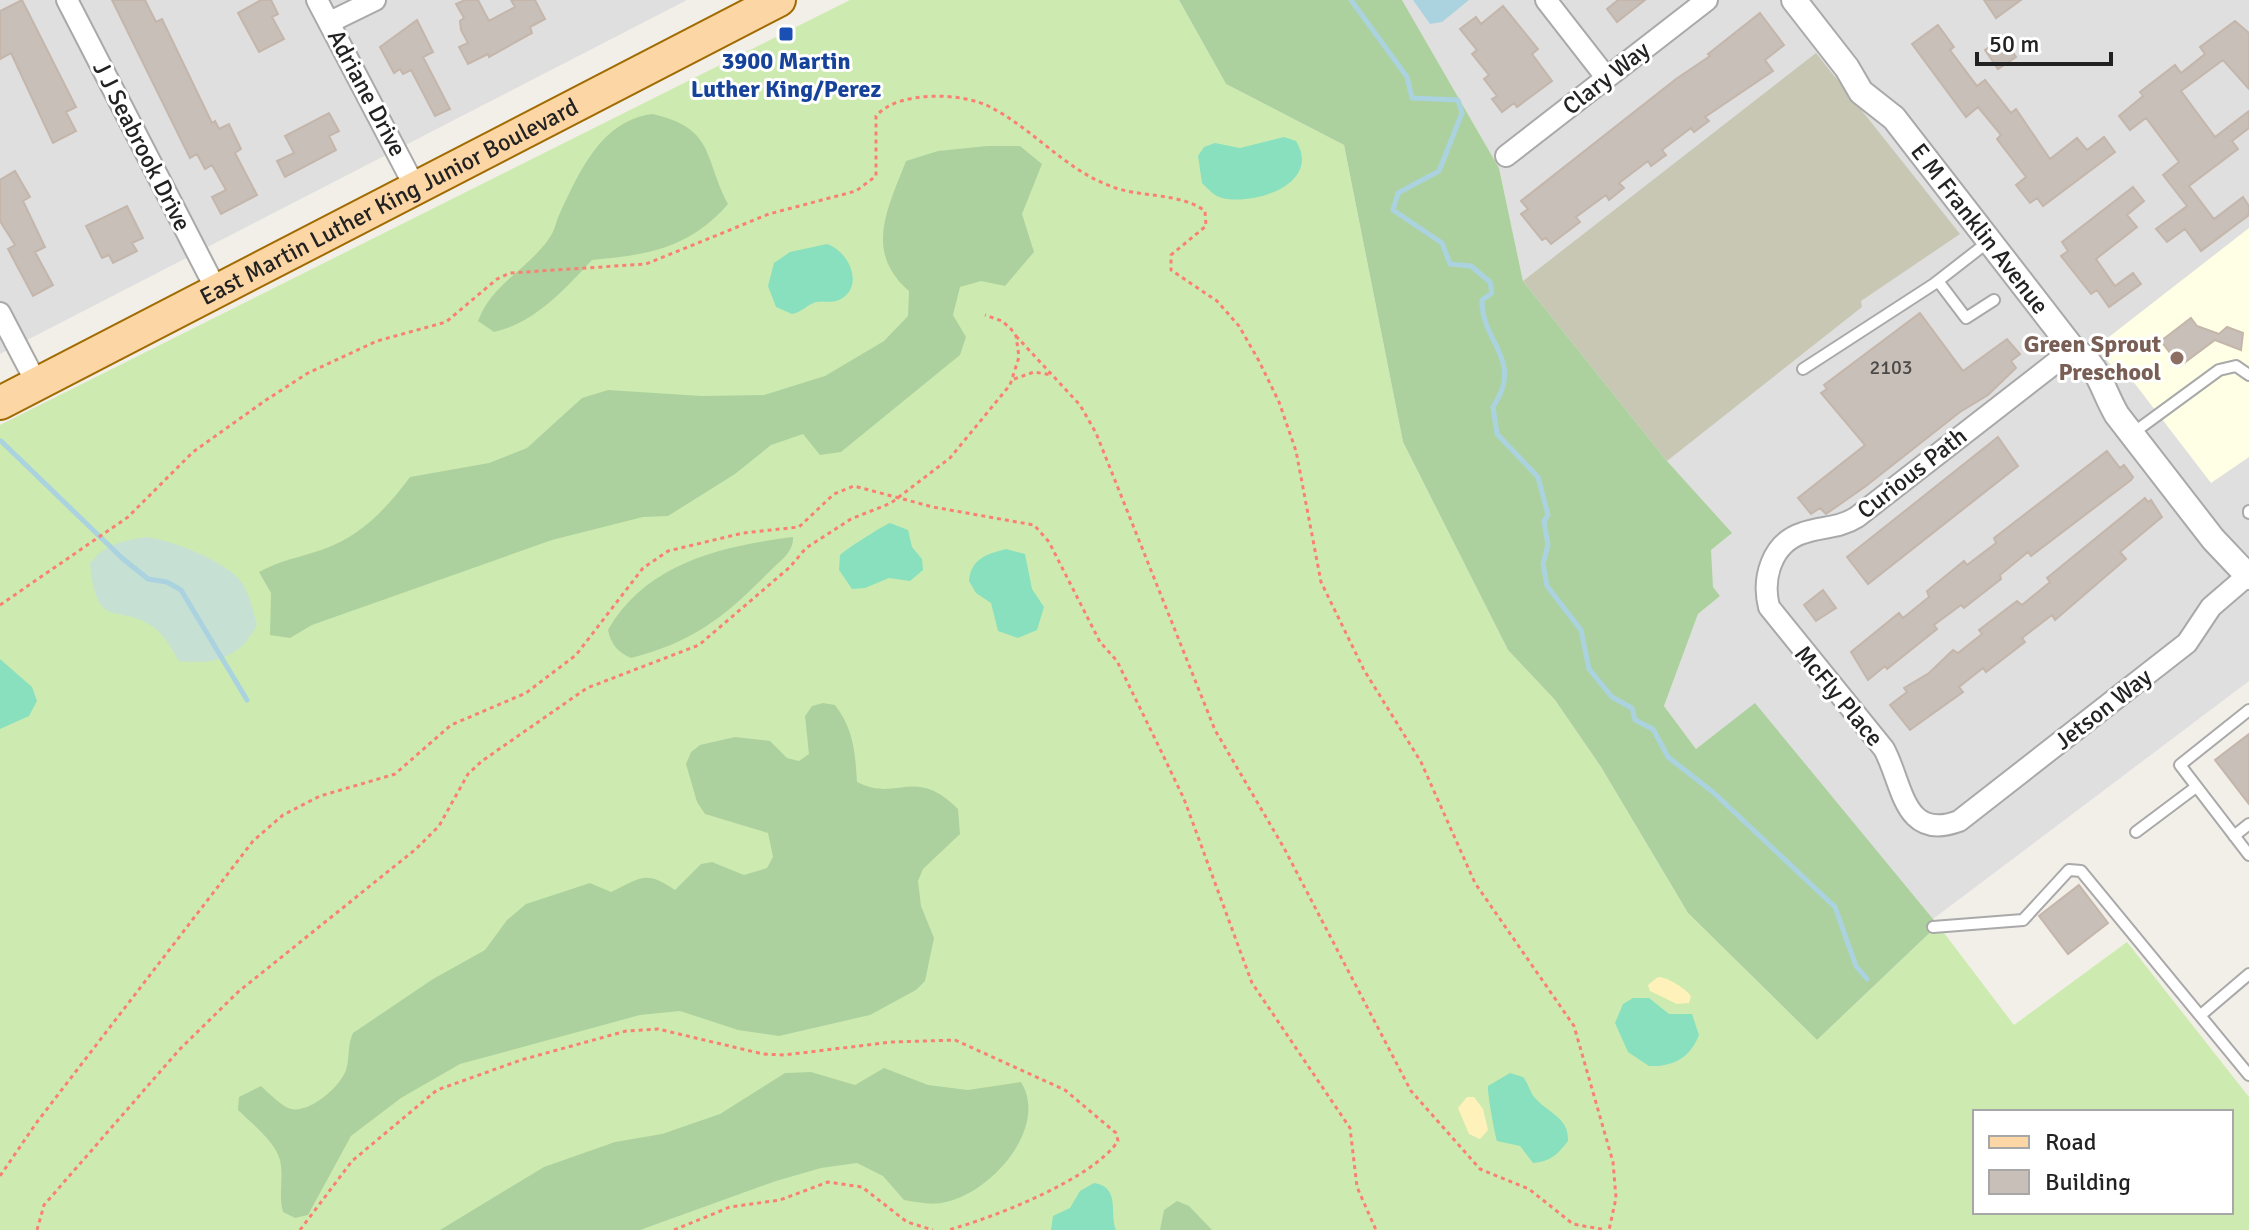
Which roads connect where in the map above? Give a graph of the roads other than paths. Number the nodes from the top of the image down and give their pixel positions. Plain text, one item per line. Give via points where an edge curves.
1 (67, 0) edge
2 (317, 0) edge
3 (375, 0) edge
4 (779, 0) edge
5 (1546, 0) edge
6 (1707, 0) edge
7 (1794, 0) edge
8 (330, 22) junction
9 (1606, 77) junction
10 (1506, 156) dead end
11 (415, 187) junction
12 (1990, 241) junction
13 (1938, 281) junction
14 (218, 293) junction
15 (1994, 300) dead end
16 (0, 313) edge
17 (2073, 349) junction
18 (1803, 369) dead end
19 (2249, 375) edge
20 (37, 384) junction
21 (0, 403) edge
22 (2131, 434) junction
23 (2248, 576) edge
24 (1765, 592) joint
25 (2249, 710) edge
26 (2196, 787) junction
27 (2249, 824) edge
28 (1944, 827) joint
29 (2136, 832) dead end
30 (2234, 836) junction
31 (2249, 855) edge
32 (1933, 927) dead end
33 (2249, 974) edge
34 (2202, 1014) junction
35 (2249, 1075) edge

1 - 14 street, J J Seabrook Drive
2 - 8 street, Adriane Drive
3 - 8 street
4 - 11 main road, East Martin Luther King Junior Boulevard
5 - 9 street
6 - 9 street, Clary Way
7 - 12 street, E M Franklin Avenue via 1847,68 1872,83 1884,108
8 - 11 street, Adriane Drive
9 - 10 street, Clary Way
11 - 14 main road, East Martin Luther King Junior Boulevard
12 - 13 lane
12 - 17 street, E M Franklin Avenue
13 - 15 lane via 1966,318
13 - 18 lane
14 - 20 main road, East Martin Luther King Junior Boulevard
16 - 20 street
17 - 22 street, E M Franklin Avenue via 2074,364 2087,384 2104,395
17 - 24 street, Curious Path via 1857,517 1792,539 1771,563
19 - 22 lane via 2236,366 2219,370
20 - 21 main road, East Martin Luther King Junior Boulevard
22 - 23 street, E M Franklin Avenue
23 - 28 street, Jetson Way via 2211,607 2187,643 1959,821
24 - 28 street, McFly Place via 1779,624 1884,749 1905,807 1914,817
25 - 26 lane via 2182,763
26 - 29 lane
26 - 30 lane
27 - 30 lane
30 - 31 lane
32 - 34 lane via 2023,920 2069,870 2081,871
33 - 34 lane
34 - 35 lane

